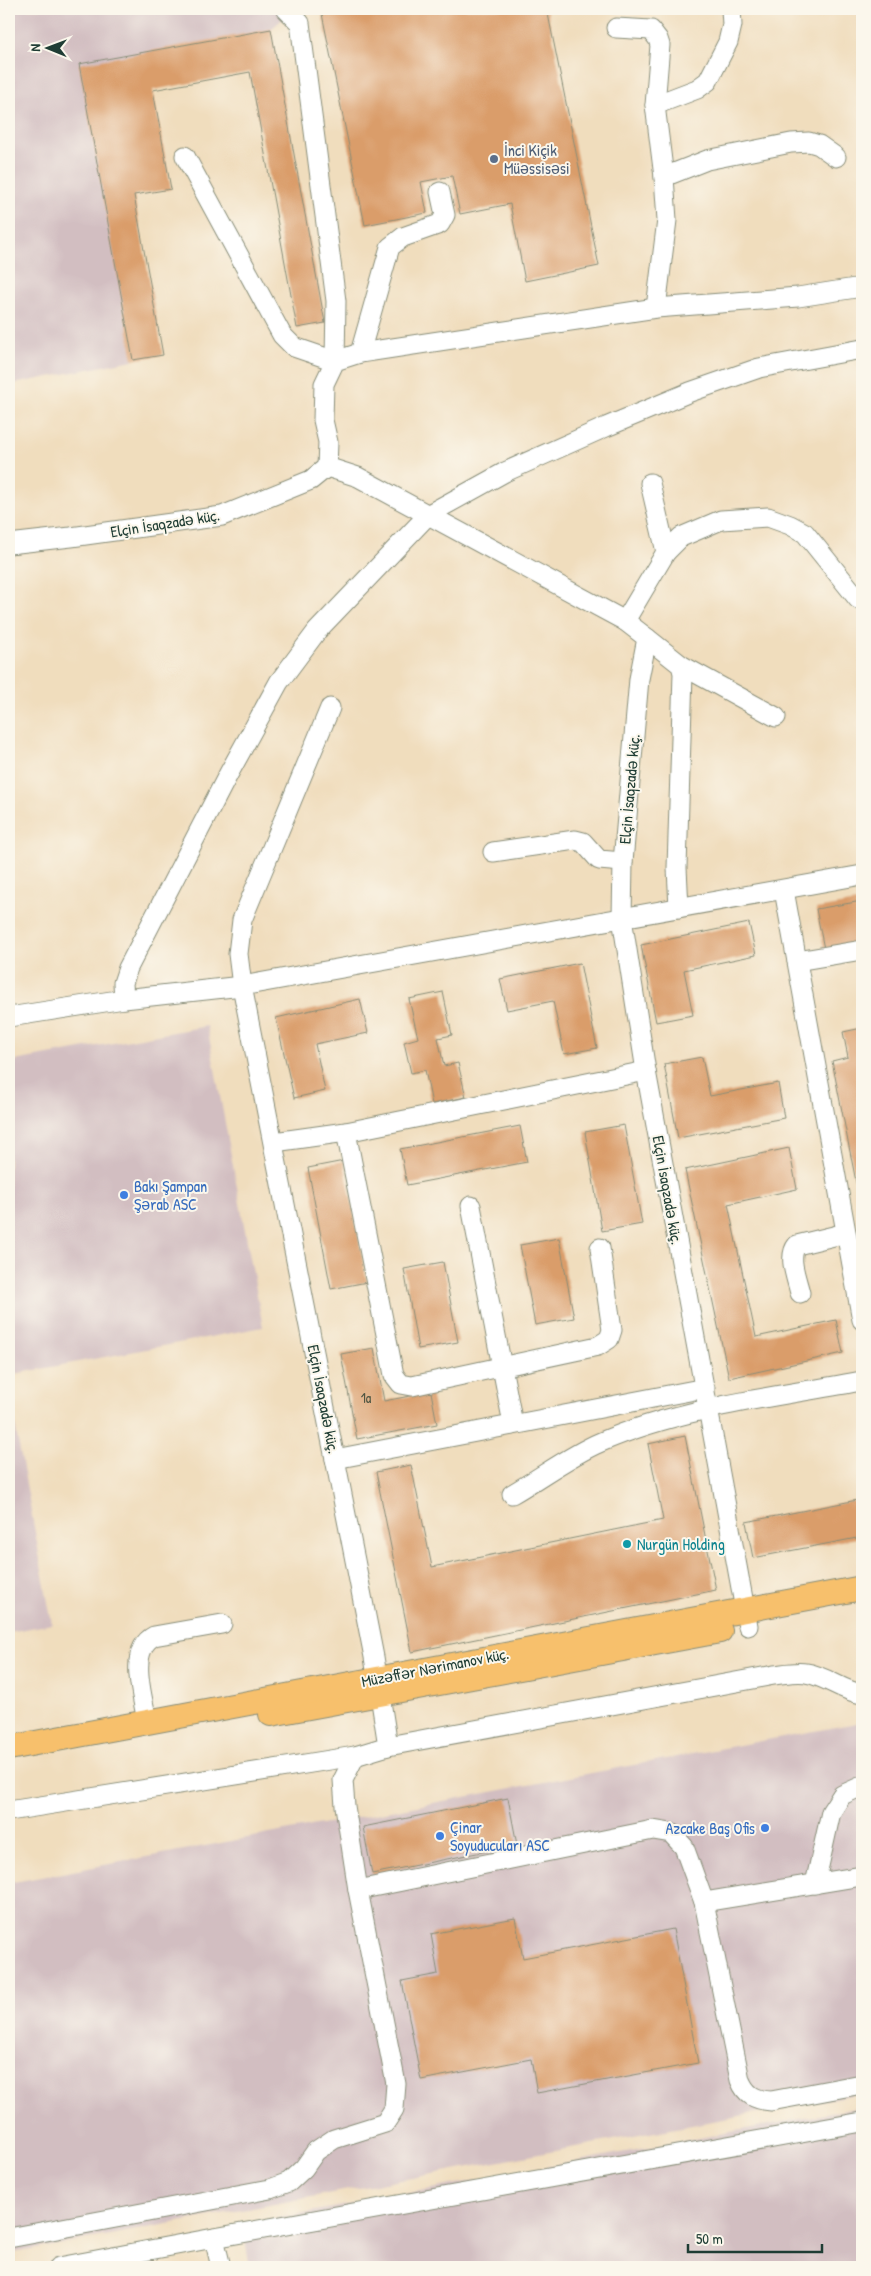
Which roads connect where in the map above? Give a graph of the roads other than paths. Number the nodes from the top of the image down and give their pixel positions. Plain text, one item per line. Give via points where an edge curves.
1 (286, 9) edge
2 (732, 9) edge
3 (616, 28) dead end
4 (655, 105) junction
5 (185, 156) dead end
6 (836, 157) dead end
7 (664, 177) junction
8 (440, 192) dead end
9 (862, 287) edge
10 (656, 308) junction
11 (862, 349) edge
12 (360, 353) junction
13 (335, 361) junction
14 (327, 467) junction
15 (650, 483) dead end
16 (429, 514) junction
17 (9, 544) edge
18 (666, 552) junction
19 (862, 601) edge
20 (625, 621) junction
21 (647, 638) junction
22 (681, 665) junction
23 (330, 708) dead end
24 (776, 717) dead end
25 (493, 852) dead end
26 (623, 862) junction
27 (862, 875) edge
28 (784, 890) junction
29 (679, 908) junction
30 (622, 918) junction
31 (862, 950) edge
32 (797, 961) junction
33 (242, 986) junction
34 (124, 999) junction
35 (9, 1017) edge
36 (646, 1071) junction
37 (346, 1132) junction
38 (274, 1142) junction
39 (471, 1206) dead end
40 (846, 1233) junction
41 (600, 1248) dead end
42 (800, 1293) dead end
43 (860, 1299) edge
44 (862, 1320) edge
45 (503, 1366) junction
46 (862, 1381) edge
47 (705, 1388) junction
48 (709, 1410) junction
49 (513, 1424) junction
50 (335, 1459) junction
51 (512, 1494) dead end
52 (862, 1588) edge
53 (862, 1604) edge
54 (746, 1618) junction
55 (222, 1624) dead end
56 (379, 1686) junction
57 (862, 1694) edge
58 (147, 1721) junction
59 (388, 1746) junction
60 (9, 1748) edge
61 (355, 1756) junction
62 (9, 1764) edge
63 (862, 1786) edge
64 (9, 1811) edge
65 (862, 1876) edge
66 (815, 1884) junction
67 (358, 1890) junction
68 (704, 1902) junction
69 (862, 2084) edge
70 (862, 2122) edge
71 (9, 2238) edge
72 (214, 2238) junction
73 (59, 2267) edge
74 (221, 2267) edge

1 - 13 street via 300,23 336,301
2 - 4 street via 728,42 708,81
3 - 4 street via 650,30 658,39 661,52
4 - 7 street
5 - 13 street via 282,335 294,347
6 - 7 street via 819,145 791,143 707,160
7 - 10 street via 667,220
8 - 12 street via 445,215 440,224 403,237 390,247
9 - 10 street via 798,297
10 - 12 street
11 - 16 street via 759,368 690,392 506,472
12 - 13 street
13 - 14 street via 324,384
14 - 16 street via 358,477
14 - 17 street, Elçin İsaqzadə küç. via 311,480 222,516
15 - 18 street
16 - 20 street
16 - 34 street via 317,631 279,682 128,968 123,983
18 - 19 street via 681,537 721,520 768,517 805,533
18 - 20 street
20 - 21 street
21 - 22 street
21 - 26 street, Elçin İsaqzadə küç. via 639,679
22 - 24 street
22 - 29 street via 684,681 677,848
23 - 33 street, Elçin İsaqzadə küç. via 242,920 238,954
25 - 26 street via 575,840 583,842 599,860
26 - 30 street, Elçin İsaqzadə küç.
27 - 28 street
28 - 29 street
28 - 32 street
29 - 30 street
30 - 33 street
30 - 36 street, Elçin İsaqzadə küç.
31 - 32 street
32 - 40 street
33 - 34 street
33 - 38 street, Elçin İsaqzadə küç.
34 - 35 street
36 - 37 street
36 - 47 street, Elçin İsaqzadə küç.
37 - 38 street
37 - 45 street via 394,1375 401,1384 412,1386
38 - 50 street, Elçin İsaqzadə küç.
39 - 45 street
40 - 42 street via 797,1245 793,1259
40 - 43 street
41 - 45 street via 612,1330 609,1339 598,1346
43 - 44 street
45 - 49 street
46 - 48 street
47 - 48 street, Elçin İsaqzadə küç.
47 - 49 street
48 - 51 street via 622,1433 598,1443
48 - 54 street, Elçin İsaqzadə küç.
49 - 50 street
50 - 56 street, Elçin İsaqzadə küç.
52 - 54 main road
53 - 54 main road
54 - 56 main road
55 - 58 street via 146,1640 139,1656 139,1682
56 - 58 main road, Müzəffər Nərimanov küç.
56 - 59 street, Elçin İsaqzadə küç.
56 - 62 main road
57 - 59 street via 805,1673 774,1675
58 - 60 main road, Müzəffər Nərimanov küç.
59 - 61 street
61 - 64 street
61 - 67 street via 343,1780
63 - 66 street via 842,1795 831,1812
65 - 66 street
66 - 68 street
67 - 68 street via 653,1830 671,1833 684,1847
67 - 71 street via 396,2084 394,2109 385,2123 334,2139 316,2151 289,2182 270,2190
68 - 69 street via 744,2090 760,2100 771,2101
70 - 72 street
72 - 73 street
72 - 74 street

